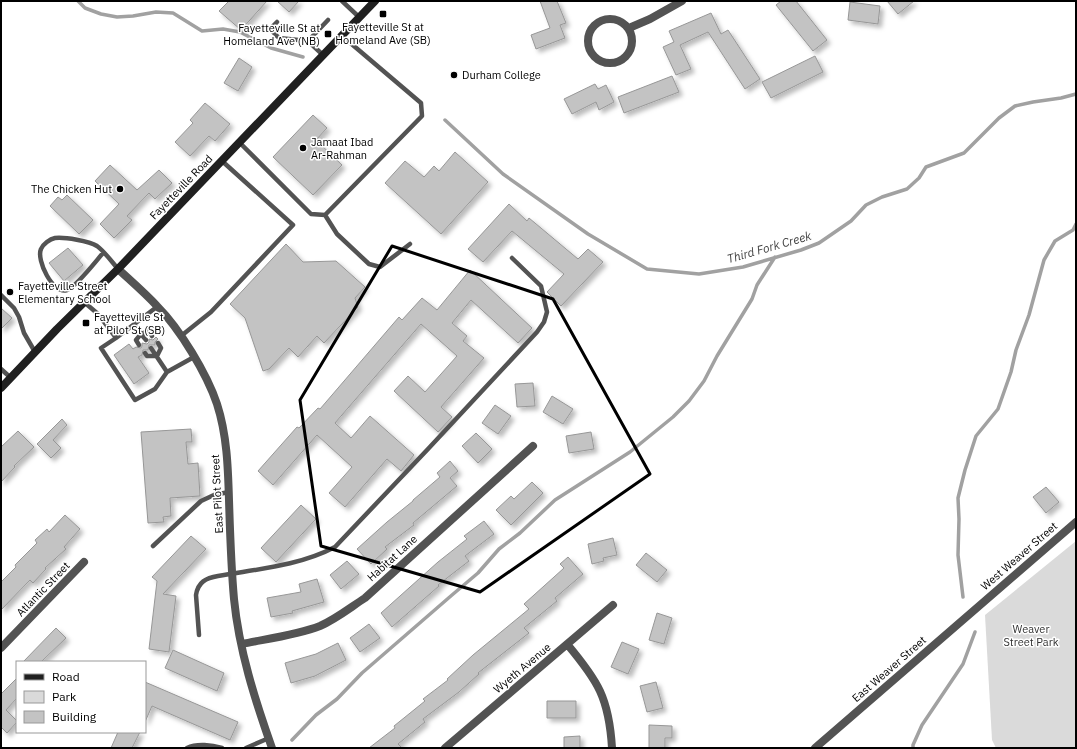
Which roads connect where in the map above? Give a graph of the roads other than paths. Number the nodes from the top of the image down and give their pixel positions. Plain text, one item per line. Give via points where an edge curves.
1 (342, 1) edge
2 (375, 1) edge
3 (682, 1) edge
4 (359, 17) junction
5 (328, 20) dead end
6 (277, 22) dead end
7 (629, 28) junction
8 (341, 36) junction
9 (308, 42) junction
10 (323, 55) junction
11 (239, 142) junction
12 (222, 161) junction
13 (325, 215) junction
14 (410, 244) dead end
15 (103, 253) junction
16 (512, 258) dead end
17 (118, 269) junction
18 (1, 295) edge
19 (84, 302) junction
20 (158, 306) junction
21 (134, 325) junction
22 (141, 334) junction
23 (152, 336) dead end
24 (181, 336) junction
25 (116, 338) junction
26 (146, 340) dead end
27 (158, 343) dead end
28 (139, 345) dead end
29 (151, 348) dead end
30 (35, 352) junction
31 (145, 353) dead end
32 (157, 356) junction
33 (194, 357) junction
34 (1, 369) edge
35 (167, 372) junction
36 (10, 378) junction
37 (1, 388) edge
38 (533, 446) dead end
39 (228, 492) junction
40 (1076, 522) edge
41 (152, 546) dead end
42 (84, 562) dead end
43 (232, 573) junction
44 (613, 605) dead end
45 (977, 608) joint
46 (199, 636) dead end
47 (242, 644) junction
48 (567, 644) junction
49 (1, 648) edge
50 (268, 738) junction
51 (187, 748) edge
52 (222, 748) edge
53 (246, 748) edge
54 (272, 748) edge
55 (445, 748) edge
56 (612, 748) edge
57 (815, 748) edge

1 - 4 lane
2 - 4 main road, Fayetteville Road
3 - 7 street
4 - 8 main road, Fayetteville Road
5 - 9 lane
6 - 9 lane via 270,29 279,38
7 - 7 street via 620,20 608,18 597,22 590,31 588,43 592,54 601,61 612,63 623,59 631,50 633,39
8 - 10 main road, Fayetteville Road
8 - 13 lane via 421,103 422,116
9 - 10 lane
10 - 11 main road, Fayetteville Road
11 - 12 main road, Fayetteville Road
11 - 13 lane via 312,214
12 - 17 main road, Fayetteville Road
12 - 24 lane via 293,224 211,312
13 - 14 lane via 337,234 369,264 380,267
15 - 15 lane via 92,244 55,238 42,247 40,256 54,287 63,291 74,285
15 - 17 lane
16 - 43 lane via 541,286 547,312 537,332 334,547 321,555 302,561
17 - 19 main road, Fayetteville Road
17 - 20 street, East Pilot Street
18 - 30 lane via 14,308
19 - 25 lane via 98,314
19 - 30 main road, Fayetteville Road
20 - 21 lane
20 - 24 street, East Pilot Street
21 - 22 lane
21 - 25 lane
22 - 23 lane via 148,331
22 - 26 lane
22 - 28 lane via 136,340
24 - 33 street, East Pilot Street
25 - 35 lane via 101,348 135,400 155,389
27 - 32 lane via 161,348
29 - 32 lane
30 - 36 main road, Fayetteville Road
31 - 32 lane via 147,356
32 - 35 lane
33 - 35 lane
33 - 39 street, East Pilot Street via 217,404 224,434
34 - 36 lane
36 - 37 main road, Fayetteville Road
38 - 47 street, Habitat Lane via 365,598 321,625
39 - 41 lane via 214,494 201,501
39 - 43 street, East Pilot Street
40 - 45 street, West Weaver Street
42 - 49 street, Atlantic Street
43 - 46 lane via 207,578 200,583 196,595
43 - 47 street, East Pilot Street via 237,626
44 - 48 street, Wyeth Avenue
45 - 57 street, East Weaver Street
47 - 50 street, East Pilot Street
48 - 55 street, Wyeth Avenue
48 - 56 street via 584,664 603,696 608,712
50 - 53 lane
50 - 54 street, East Pilot Street
51 - 52 lane via 202,745

